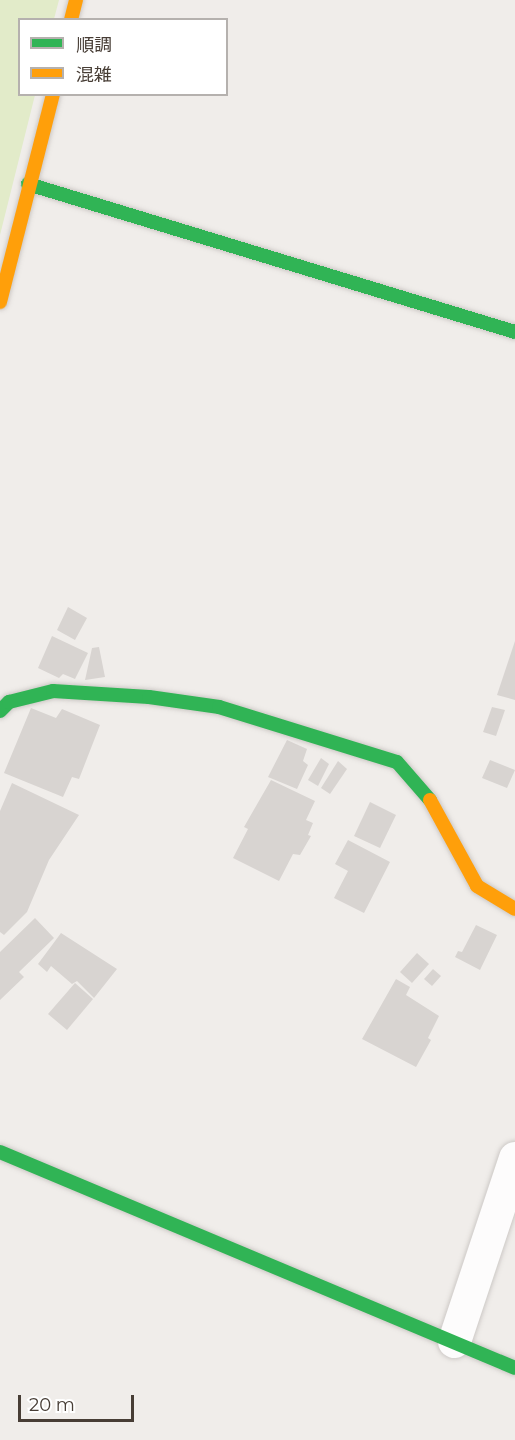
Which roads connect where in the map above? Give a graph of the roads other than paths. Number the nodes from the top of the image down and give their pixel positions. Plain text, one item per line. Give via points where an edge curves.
1 (76, 0) edge
2 (72, 18) edge
3 (52, 96) edge
4 (28, 184) junction
5 (0, 302) edge
6 (515, 332) edge
7 (0, 711) edge
8 (515, 909) edge
9 (0, 1152) edge
10 (515, 1158) edge
11 (454, 1341) junction
12 (515, 1368) edge

1 - 2 street
3 - 4 street
4 - 5 street
4 - 6 street
7 - 8 street via 9,702 53,691 149,698 219,707 397,762 432,802 477,886
9 - 11 street
10 - 11 street
11 - 12 street

